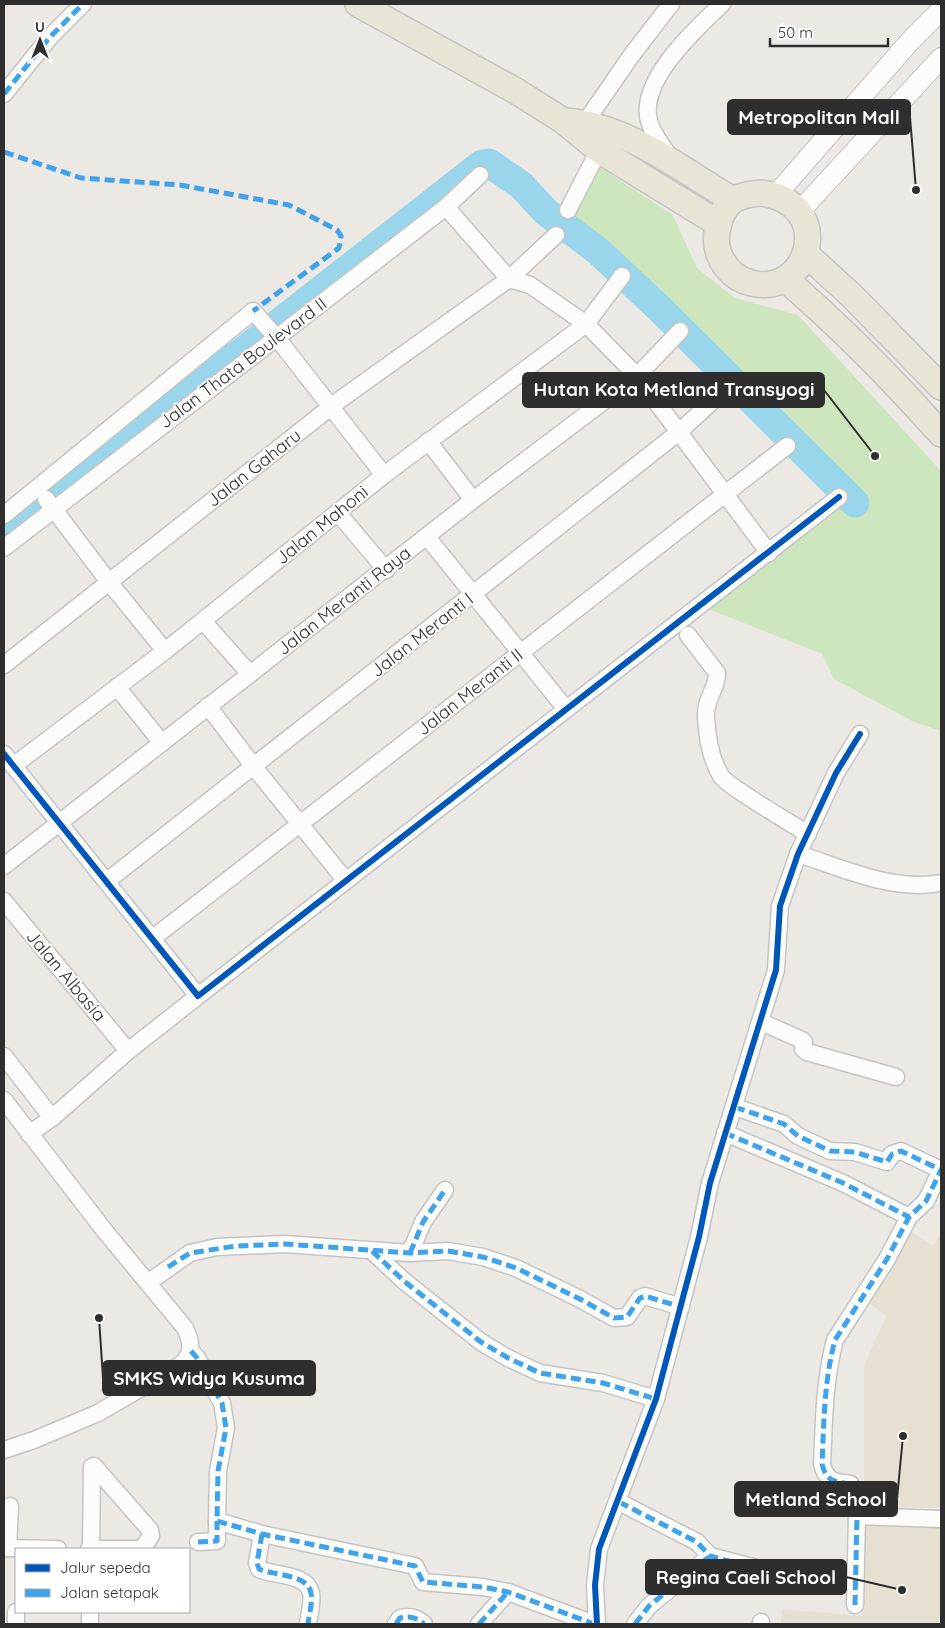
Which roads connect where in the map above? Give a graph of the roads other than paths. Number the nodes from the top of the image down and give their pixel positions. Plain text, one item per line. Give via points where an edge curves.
1 (83, 4) edge
2 (358, 4) edge
3 (671, 4) edge
4 (722, 4) edge
5 (941, 10) edge
6 (941, 58) edge
7 (4, 94) edge
8 (575, 125) junction
9 (599, 150) junction
10 (672, 161) junction
11 (480, 175) dead end
12 (776, 195) junction
13 (733, 200) junction
14 (446, 207) junction
15 (568, 210) dead end
16 (800, 212) junction
17 (719, 224) junction
18 (556, 234) dead end
19 (806, 254) junction
20 (622, 276) dead end
21 (509, 279) junction
22 (785, 279) junction
23 (586, 324) junction
24 (266, 325) junction
25 (680, 331) dead end
26 (637, 376) junction
27 (732, 383) dead end
28 (941, 387) edge
29 (330, 408) junction
30 (679, 432) junction
31 (941, 434) edge
32 (428, 441) junction
33 (787, 446) dead end
34 (384, 475) junction
35 (724, 493) junction
36 (838, 497) dead end
37 (46, 498) junction
38 (473, 500) junction
39 (338, 513) junction
40 (4, 515) edge
41 (427, 537) junction
42 (4, 548) edge
43 (769, 552) junction
44 (386, 570) junction
45 (109, 582) junction
46 (472, 595) junction
47 (203, 621) junction
48 (688, 635) dead end
49 (165, 651) junction
50 (520, 653) junction
51 (4, 665) edge
52 (250, 674) junction
53 (117, 687) junction
54 (208, 706) junction
55 (566, 708) junction
56 (860, 734) dead end
57 (162, 743) junction
58 (8, 760) edge
59 (254, 767) junction
60 (60, 823) junction
61 (301, 824) junction
62 (808, 834) junction
63 (798, 854) junction
64 (4, 866) edge
65 (107, 881) junction
66 (346, 881) junction
67 (941, 883) edge
68 (4, 901) edge
69 (153, 938) junction
70 (198, 996) junction
71 (761, 1022) junction
72 (128, 1051) junction
73 (4, 1056) edge
74 (896, 1077) dead end
75 (4, 1100) edge
76 (735, 1107) junction
77 (52, 1118) junction
78 (725, 1133) junction
79 (29, 1134) junction
80 (941, 1170) edge
81 (445, 1190) dead end
82 (909, 1217) junction
83 (372, 1251) junction
84 (410, 1253) junction
85 (149, 1282) junction
86 (681, 1308) junction
87 (191, 1352) junction
88 (656, 1399) junction
89 (4, 1450) edge
90 (619, 1502) junction
91 (10, 1506) dead end
92 (857, 1516) junction
93 (941, 1519) edge
94 (218, 1521) junction
95 (262, 1534) junction
96 (198, 1542) dead end
97 (12, 1548) edge
98 (91, 1548) edge
99 (143, 1548) edge
100 (710, 1556) junction
101 (772, 1572) dead end
102 (508, 1592) junction
103 (855, 1605) dead end
104 (308, 1624) edge
105 (396, 1624) edge
106 (424, 1624) edge
107 (479, 1624) edge
108 (596, 1624) edge
109 (635, 1624) edge

1 - 7 street via 50,37
2 - 8 main road
3 - 8 street
4 - 10 street via 677,48 649,100 649,123
5 - 12 street
6 - 16 street
8 - 9 main road
8 - 10 main road
9 - 15 street
9 - 17 main road
10 - 13 main road
11 - 14 street, Jalan Thata Boulevard II
12 - 13 main road via 761,193
12 - 16 main road via 789,201
13 - 17 main road
14 - 21 street
14 - 24 street, Jalan Thata Boulevard II
16 - 19 main road via 806,225
17 - 22 main road via 717,248 731,273 743,281 757,284
18 - 21 street, Jalan Gaharu
19 - 22 main road
19 - 28 main road
20 - 23 street, Jalan Mahoni
21 - 23 street via 530,284
21 - 29 street, Jalan Gaharu
22 - 31 main road via 891,378
23 - 26 street
23 - 32 street, Jalan Mahoni
24 - 29 street
24 - 37 street, Jalan Thata Boulevard II
24 - 37 street, Jalan Thata Boulevard II
25 - 26 street, Jalan Meranti Raya
26 - 30 street
26 - 38 street, Jalan Meranti Raya
27 - 30 street, Jalan Meranti I
29 - 34 street
29 - 45 street, Jalan Gaharu
30 - 35 street
30 - 46 street, Jalan Meranti I
32 - 34 street, Jalan Mahoni
32 - 38 street
33 - 35 street, Jalan Meranti II
34 - 39 street, Jalan Mahoni
35 - 43 street
35 - 50 street, Jalan Meranti II
36 - 43 street
37 - 40 street, Jalan Thata Boulevard II
37 - 42 street, Jalan Thata Boulevard II
37 - 45 street
38 - 41 street, Jalan Meranti Raya
39 - 44 street
39 - 47 street, Jalan Mahoni
41 - 44 street, Jalan Meranti Raya
41 - 46 street
43 - 55 street
44 - 52 street, Jalan Meranti Raya
45 - 49 street
45 - 51 street, Jalan Gaharu
46 - 50 street
46 - 59 street, Jalan Meranti I
47 - 49 street, Jalan Mahoni
47 - 52 street
48 - 62 street via 717,673 706,717 710,748 722,777
49 - 53 street, Jalan Mahoni
50 - 55 street
50 - 61 street, Jalan Meranti II
52 - 54 street, Jalan Meranti Raya
53 - 57 street
53 - 58 street, Jalan Mahoni
54 - 57 street, Jalan Meranti Raya
54 - 59 street
55 - 66 street
56 - 62 street via 836,773
57 - 60 street, Jalan Meranti Raya
58 - 60 street
59 - 61 street
59 - 65 street, Jalan Meranti I
60 - 64 street, Jalan Meranti Raya
60 - 65 street
61 - 66 street
61 - 69 street, Jalan Meranti II
62 - 63 street
63 - 67 street via 897,884 927,886
63 - 71 street via 780,906 776,970
65 - 69 street
66 - 70 street
68 - 72 street, Jalan Albasia
69 - 70 street
70 - 72 street
71 - 74 street via 802,1040 803,1049 807,1052
71 - 76 street
72 - 77 street
73 - 77 street
75 - 79 street
76 - 78 street
76 - 80 street via 784,1124 798,1136 830,1152 855,1152 887,1162 894,1152 904,1151
77 - 79 street
78 - 82 street via 843,1183
78 - 86 street
79 - 85 street
80 - 82 street via 926,1201
81 - 84 street via 423,1222
82 - 92 street via 887,1259 835,1340 824,1397 824,1473 830,1480 850,1484
83 - 84 street
83 - 85 street via 285,1244 202,1249 181,1258
83 - 88 street via 404,1282 481,1342 508,1358 540,1373 602,1383
84 - 86 street via 448,1251 500,1262 614,1318 627,1317 645,1296
85 - 87 street via 185,1328
86 - 88 street
87 - 89 street via 179,1366 98,1413
87 - 94 street via 222,1402 226,1428 218,1470
88 - 90 street
90 - 100 street via 697,1542
90 - 108 street via 599,1549 595,1585
91 - 97 street
92 - 93 street
92 - 103 street
94 - 95 street
94 - 96 street via 218,1541
95 - 102 street via 415,1566 423,1582
95 - 104 street via 259,1569 297,1579 308,1587 312,1593
98 - 99 street via 94,1466 150,1530 151,1536
100 - 101 street
100 - 109 street via 649,1606
102 - 107 street
102 - 108 street
105 - 106 street via 400,1618 407,1617 414,1617

